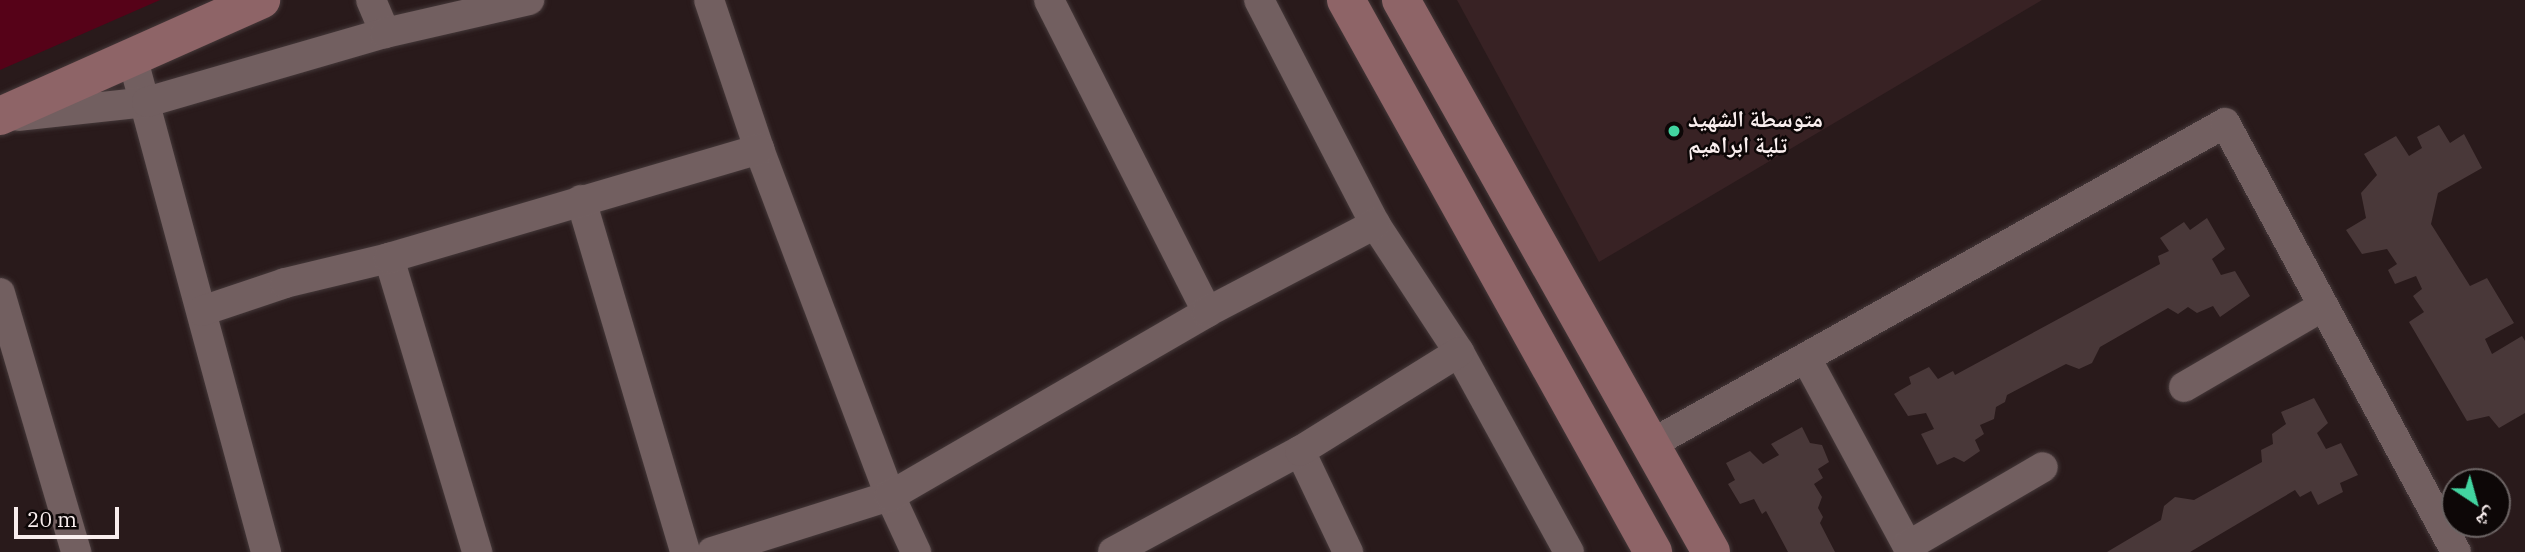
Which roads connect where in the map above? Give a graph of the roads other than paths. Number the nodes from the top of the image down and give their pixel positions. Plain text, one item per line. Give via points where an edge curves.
1 (261, 0) edge
2 (371, 0) edge
3 (529, 0) edge
4 (709, 0) edge
5 (1049, 0) edge
6 (1259, 0) edge
7 (1346, 0) edge
8 (1401, 0) edge
9 (497, 3) edge
10 (385, 33) junction
11 (133, 60) junction
12 (147, 102) junction
13 (0, 117) edge
14 (759, 149) junction
15 (581, 200) junction
16 (1375, 224) junction
17 (389, 258) junction
18 (0, 293) edge
19 (2323, 306) junction
20 (202, 311) junction
21 (1207, 312) junction
22 (1459, 352) junction
23 (1805, 358) junction
24 (2184, 387) dead end
25 (1653, 443) junction
26 (1300, 451) junction
27 (2043, 467) dead end
28 (890, 496) junction
29 (1909, 549) edge
30 (76, 552) edge
31 (266, 552) edge
32 (477, 552) edge
33 (685, 552) edge
34 (712, 552) edge
35 (916, 552) edge
36 (1113, 552) edge
37 (1348, 552) edge
38 (1569, 552) edge
39 (1653, 552) edge
40 (1711, 552) edge
41 (2456, 552) edge

1 - 11 street
2 - 10 street
3 - 9 street
4 - 14 street
5 - 21 street
6 - 16 street
7 - 39 street
8 - 25 street
9 - 10 street
10 - 12 street
11 - 12 street
11 - 13 street
12 - 13 street
12 - 20 street
14 - 15 street
14 - 28 street
15 - 17 street
15 - 33 street
16 - 21 street
16 - 22 street
17 - 20 street via 285,283
17 - 32 street
18 - 30 street
19 - 23 street via 2225,123
19 - 24 street
19 - 41 street
20 - 31 street
21 - 28 street
22 - 26 street
22 - 38 street
23 - 25 street
23 - 29 street
25 - 40 street
26 - 36 street
26 - 37 street
27 - 29 street
28 - 34 street
28 - 35 street

